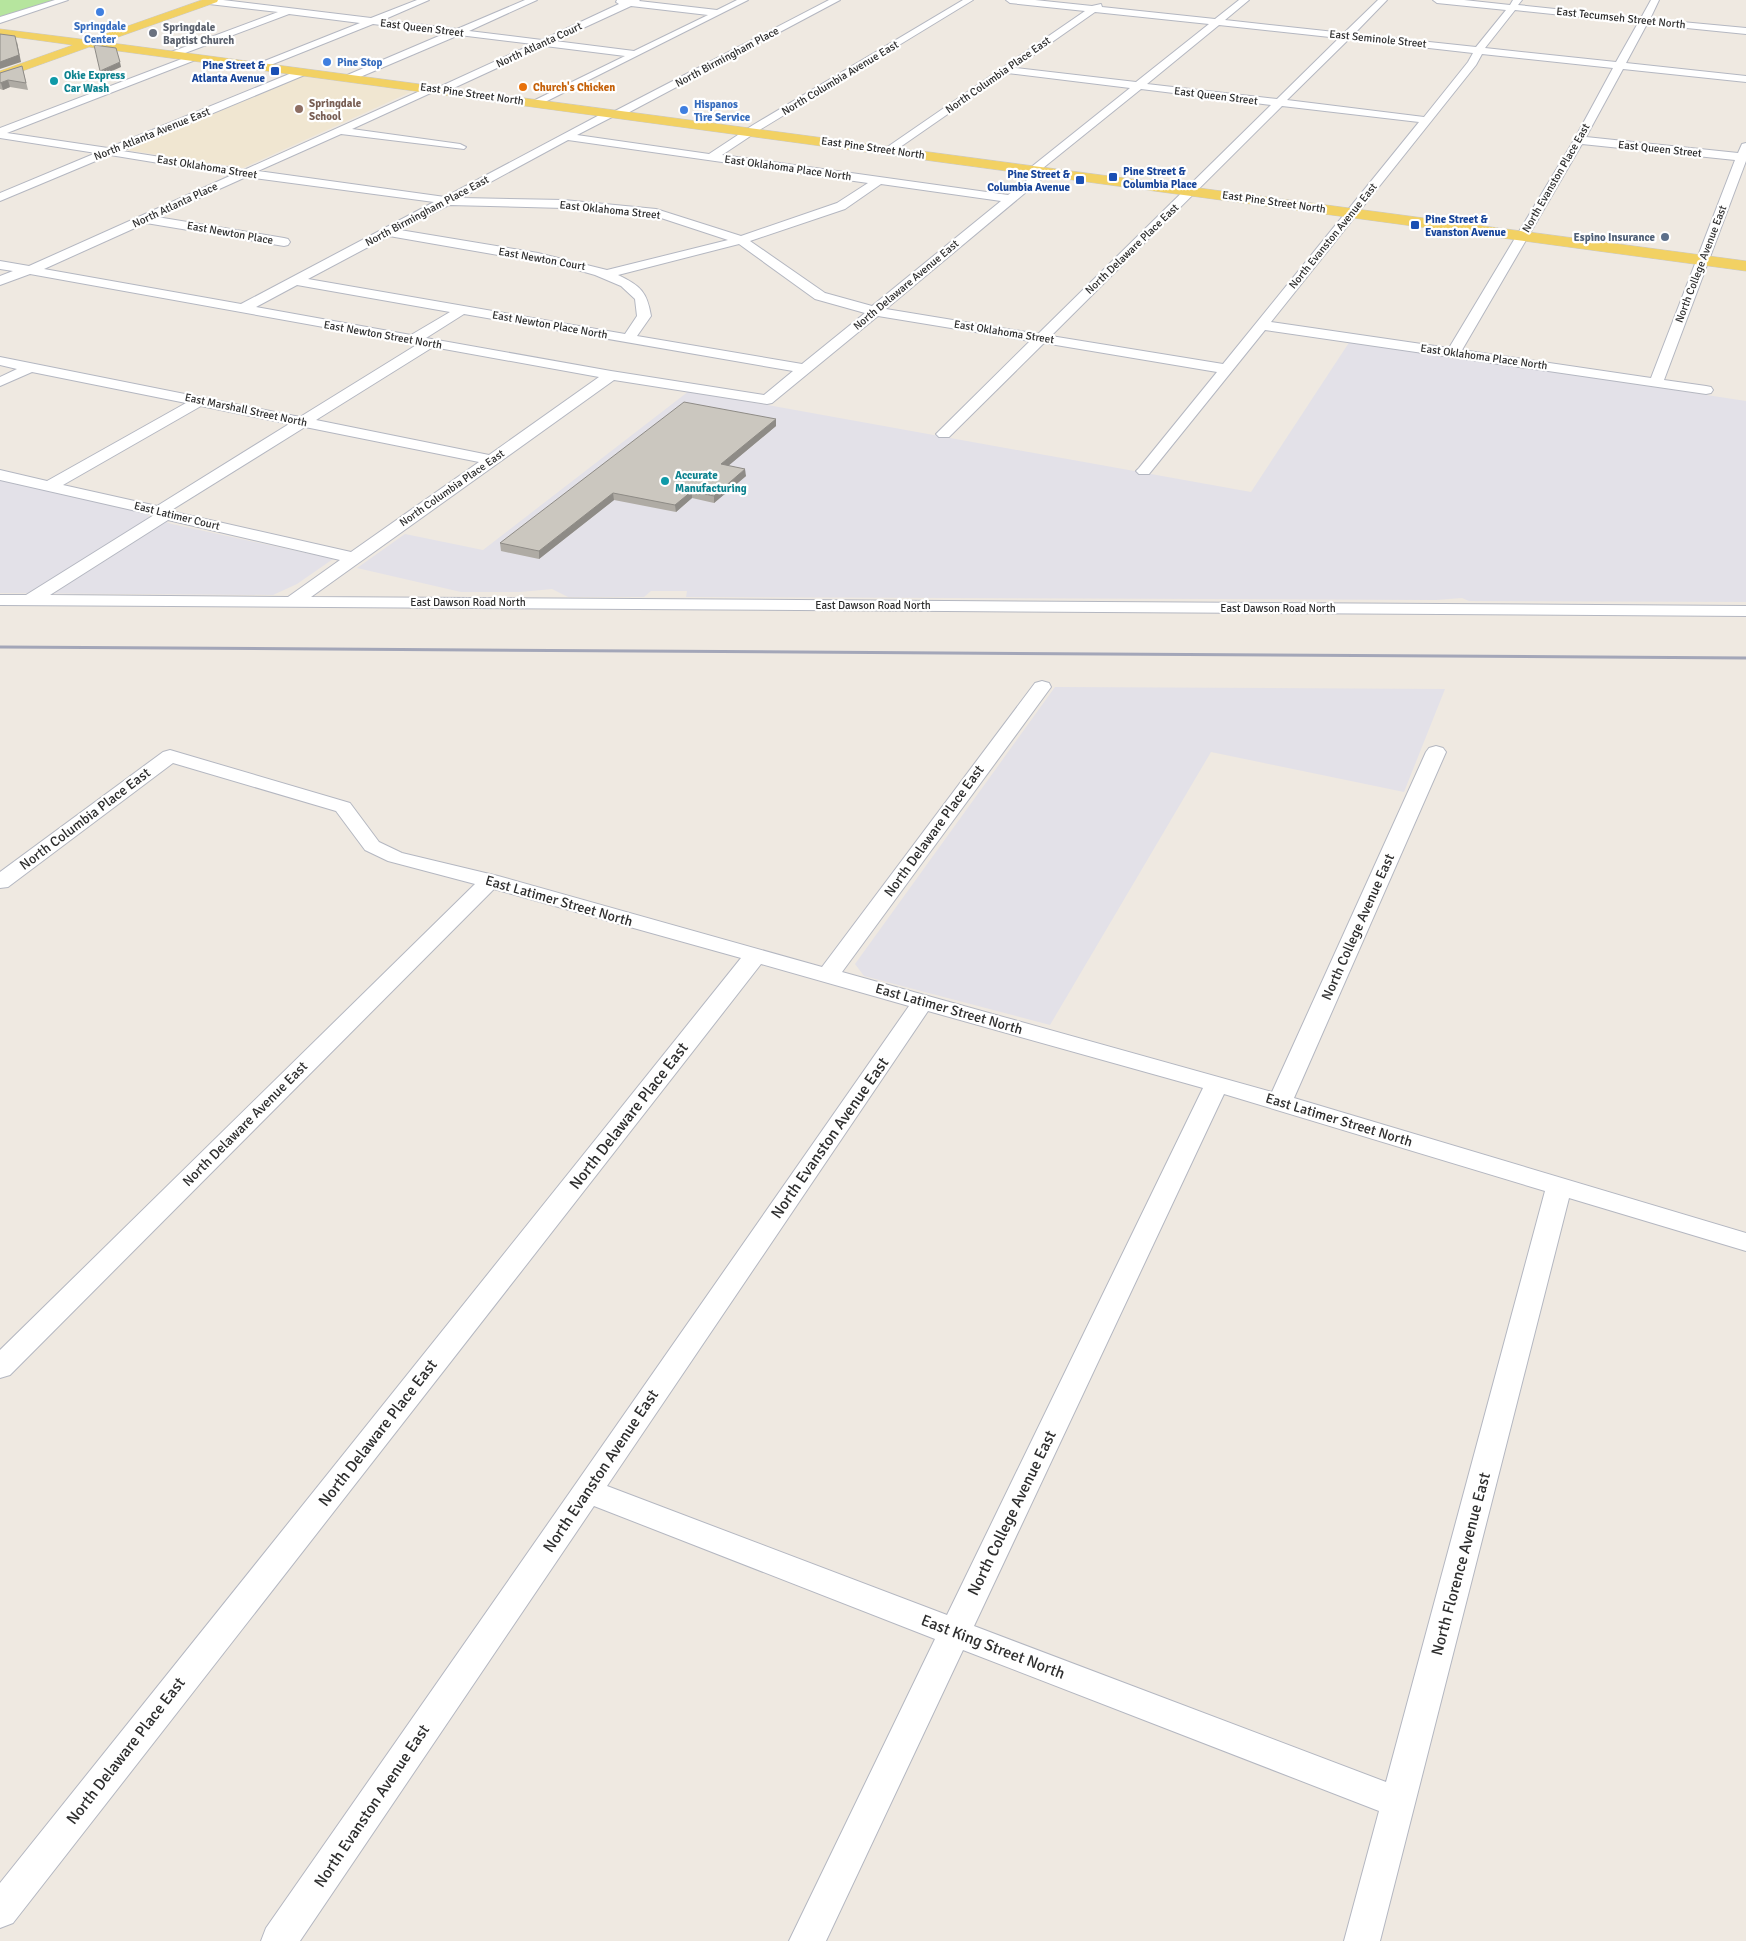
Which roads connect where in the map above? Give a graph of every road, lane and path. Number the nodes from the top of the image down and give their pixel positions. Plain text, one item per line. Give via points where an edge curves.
1 (64, 0) edge
2 (426, 0) edge
3 (533, 0) edge
4 (744, 0) edge
5 (836, 0) edge
6 (969, 0) edge
7 (1010, 0) edge
8 (1106, 0) edge
9 (1245, 0) edge
10 (1383, 0) edge
11 (1437, 0) edge
12 (1655, 0) edge
13 (211, 1) edge
14 (611, 1) edge
15 (633, 2) edge
16 (312, 3) dead end
17 (1515, 4) edge
18 (1092, 9) junction
19 (289, 11) junction
20 (718, 13) junction
21 (0, 20) edge
22 (1643, 20) junction
23 (372, 21) junction
24 (1218, 22) junction
25 (1746, 31) edge
26 (0, 32) edge
27 (458, 32) junction
28 (1345, 36) junction
29 (90, 43) junction
30 (546, 43) junction
31 (1479, 50) junction
32 (173, 54) junction
33 (635, 54) junction
34 (195, 57) junction
35 (260, 66) junction
36 (1619, 66) junction
37 (1006, 70) junction
38 (303, 72) junction
39 (0, 75) edge
40 (349, 78) junction
41 (1746, 79) edge
42 (1139, 86) junction
43 (436, 90) junction
44 (536, 103) junction
45 (1277, 104) junction
46 (615, 113) junction
47 (1426, 120) junction
48 (338, 130) junction
49 (752, 132) junction
50 (0, 134) edge
51 (566, 137) junction
52 (1579, 140) junction
53 (460, 147) dead end
54 (889, 150) junction
55 (108, 152) junction
56 (1744, 152) edge
57 (712, 157) junction
58 (1039, 171) junction
59 (244, 173) junction
60 (878, 181) junction
61 (1190, 191) junction
62 (0, 197) edge
63 (1010, 199) junction
64 (449, 201) junction
65 (1352, 213) junction
66 (146, 219) junction
67 (387, 232) junction
68 (1523, 236) junction
69 (741, 240) junction
70 (284, 242) dead end
71 (1702, 260) junction
72 (0, 265) edge
73 (1746, 266) edge
74 (31, 270) junction
75 (608, 274) junction
76 (0, 281) edge
77 (296, 281) junction
78 (243, 309) junction
79 (462, 310) junction
80 (874, 311) junction
81 (1261, 325) junction
82 (1041, 338) junction
83 (628, 339) junction
84 (412, 340) junction
85 (430, 343) junction
86 (1454, 353) junction
87 (0, 361) edge
88 (30, 367) junction
89 (804, 369) junction
90 (1226, 369) junction
91 (611, 375) junction
92 (0, 382) edge
93 (1656, 382) junction
94 (1706, 390) dead end
95 (201, 400) junction
96 (767, 400) joint
97 (302, 422) junction
98 (944, 434) dead end
99 (492, 460) junction
100 (1144, 471) dead end
101 (0, 475) edge
102 (49, 486) junction
103 (162, 513) junction
104 (354, 558) junction
105 (0, 600) edge
106 (30, 600) junction
107 (292, 602) junction
108 (1746, 611) edge
109 (1042, 687) dead end
110 (1436, 752) dead end
111 (170, 756) joint
112 (490, 881) junction
113 (0, 882) edge
114 (755, 956) junction
115 (828, 976) junction
116 (923, 1002) junction
117 (1217, 1084) junction
118 (1280, 1102) junction
119 (1559, 1186) junction
120 (1746, 1242) edge
121 (0, 1367) edge
122 (588, 1491) junction
123 (955, 1633) junction
124 (1399, 1802) junction
125 (0, 1911) edge
126 (279, 1941) edge
127 (807, 1941) edge
128 (1362, 1941) edge

1 - 21 street
2 - 23 street
3 - 27 street
4 - 20 street
5 - 46 street, North Birmingham Place
6 - 49 street, North Columbia Avenue East
7 - 18 street, East Seminole Street
8 - 18 street, North Columbia Place East
9 - 24 street, North Delaware Avenue East
10 - 28 street, North Delaware Place East
11 - 17 street, East Tecumseh Street North
12 - 22 street, North Evanston Place East
13 - 19 street, East Queen Street
13 - 29 main road
14 - 15 street
15 - 20 street
15 - 30 street, North Atlanta Court
16 - 19 street
17 - 22 street, East Tecumseh Street North
17 - 31 street, North Evanston Avenue East
18 - 24 street, East Seminole Street
18 - 37 street, North Columbia Place East
19 - 23 street, East Queen Street
19 - 32 street
20 - 33 street
22 - 25 street, East Tecumseh Street North
22 - 36 street, North Evanston Place East
23 - 27 street, East Queen Street
23 - 35 street
24 - 28 street, East Seminole Street
24 - 42 street, North Delaware Avenue East
26 - 29 main road, East Pine Street North
27 - 30 street, East Queen Street
27 - 40 street
28 - 31 street, East Seminole Street
28 - 45 street, North Delaware Place East
29 - 32 main road, East Pine Street North
29 - 39 main road
30 - 33 street, East Queen Street
30 - 43 street, North Atlanta Court
31 - 36 street, East Seminole Street
31 - 47 street, North Evanston Avenue East via 1473,64
32 - 34 main road, East Pine Street North
33 - 44 street
34 - 35 main road, East Pine Street North
34 - 50 street
35 - 38 main road, East Pine Street North
36 - 41 street, East Seminole Street
36 - 52 street, North Evanston Place East
37 - 42 street, East Queen Street
37 - 54 street, North Columbia Place East
38 - 40 main road, East Pine Street North
38 - 55 street, North Atlanta Avenue East
40 - 43 main road, East Pine Street North
42 - 45 street, East Queen Street
42 - 58 street, North Delaware Avenue East
43 - 44 main road, East Pine Street North
43 - 48 street, North Atlanta Place
44 - 46 main road, East Pine Street North
45 - 47 street, East Queen Street
45 - 61 street, North Delaware Place East
46 - 49 main road, East Pine Street North
46 - 51 street, North Birmingham Place East
47 - 65 street, North Evanston Avenue East
48 - 53 street
48 - 59 street, North Atlanta Place
49 - 54 main road, East Pine Street North
49 - 57 street, North Columbia Avenue East
50 - 55 street, East Oklahoma Street
51 - 57 street, East Oklahoma Place North
51 - 64 street, North Birmingham Place East
52 - 56 street, East Queen Street
52 - 68 street, North Evanston Place East
54 - 58 main road, East Pine Street North
55 - 59 street, East Oklahoma Street
55 - 62 street, North Atlanta Avenue East
56 - 71 street, North College Avenue East
57 - 60 street, East Oklahoma Place North
58 - 61 main road, East Pine Street North
58 - 63 street, North Delaware Avenue East
59 - 64 street, East Oklahoma Street
59 - 66 street, North Atlanta Place
60 - 63 street, East Oklahoma Place North
60 - 69 street via 827,212
61 - 65 main road, East Pine Street North
61 - 82 street, North Delaware Place East
63 - 80 street, North Delaware Avenue East
64 - 67 street, North Birmingham Place East
64 - 69 street, East Oklahoma Street via 564,204 656,214
65 - 68 main road, East Pine Street North
65 - 81 street, North Evanston Avenue East
66 - 70 street, East Newton Place
66 - 74 street, North Atlanta Place
67 - 75 street, East Newton Court via 574,263
67 - 77 street, North Birmingham Place East
68 - 71 main road, East Pine Street North
68 - 86 street, North Evanston Place East
69 - 75 street
69 - 80 street, East Oklahoma Street via 820,296
71 - 73 main road, East Pine Street North
71 - 93 street, North College Avenue East
72 - 74 street, East Newton Street North
74 - 76 street, North Atlanta Place
74 - 78 street, East Newton Street North
75 - 83 street, East Newton Court via 630,286 645,308 640,328
77 - 78 street, North Birmingham Place East
77 - 79 street, East Newton Place North
78 - 84 street, East Newton Street North
79 - 83 street, East Newton Place North
79 - 84 street
80 - 82 street, East Oklahoma Street
80 - 89 street, North Delaware Avenue East
81 - 86 street, East Oklahoma Place North
81 - 90 street, North Evanston Avenue East
82 - 90 street, East Oklahoma Street
82 - 98 street, North Delaware Place East
83 - 89 street, East Newton Place North
84 - 85 street, East Newton Street North
85 - 91 street, East Newton Street North
85 - 97 street
86 - 93 street, East Oklahoma Place North
87 - 88 street, East Marshall Street North
88 - 92 street
88 - 95 street, East Marshall Street North
89 - 96 street, North Delaware Avenue East
90 - 100 street, North Evanston Avenue East
91 - 96 street, East Newton Street North
91 - 99 street, North Columbia Place East
93 - 94 street, East Oklahoma Place North
95 - 97 street, East Marshall Street North
95 - 102 street
97 - 99 street, East Marshall Street North
97 - 103 street
99 - 104 street, North Columbia Place East
101 - 102 street, East Latimer Court
102 - 103 street, East Latimer Court
103 - 104 street, East Latimer Court
103 - 106 street
104 - 107 street, North Columbia Place East
105 - 106 street, East Dawson Road North
106 - 107 street, East Dawson Road North
107 - 108 street, East Dawson Road North
109 - 115 street, North Delaware Place East
110 - 118 street, North College Avenue East
111 - 112 street, East Latimer Street North via 343,806 372,846 394,857
111 - 113 street, North Columbia Place East
112 - 114 street, East Latimer Street North
112 - 121 street, North Delaware Avenue East
114 - 115 street, East Latimer Street North
114 - 125 street, North Delaware Place East
115 - 116 street, East Latimer Street North
116 - 117 street, East Latimer Street North
116 - 122 street, North Evanston Avenue East
117 - 118 street, East Latimer Street North
117 - 123 street, North College Avenue East
118 - 119 street, East Latimer Street North
119 - 120 street, East Latimer Street North
119 - 124 street, North Florence Avenue East
122 - 123 street, East King Street North
122 - 126 street, North Evanston Avenue East
123 - 124 street, East King Street North
123 - 127 street, North College Avenue East
124 - 128 street, North Florence Avenue East

